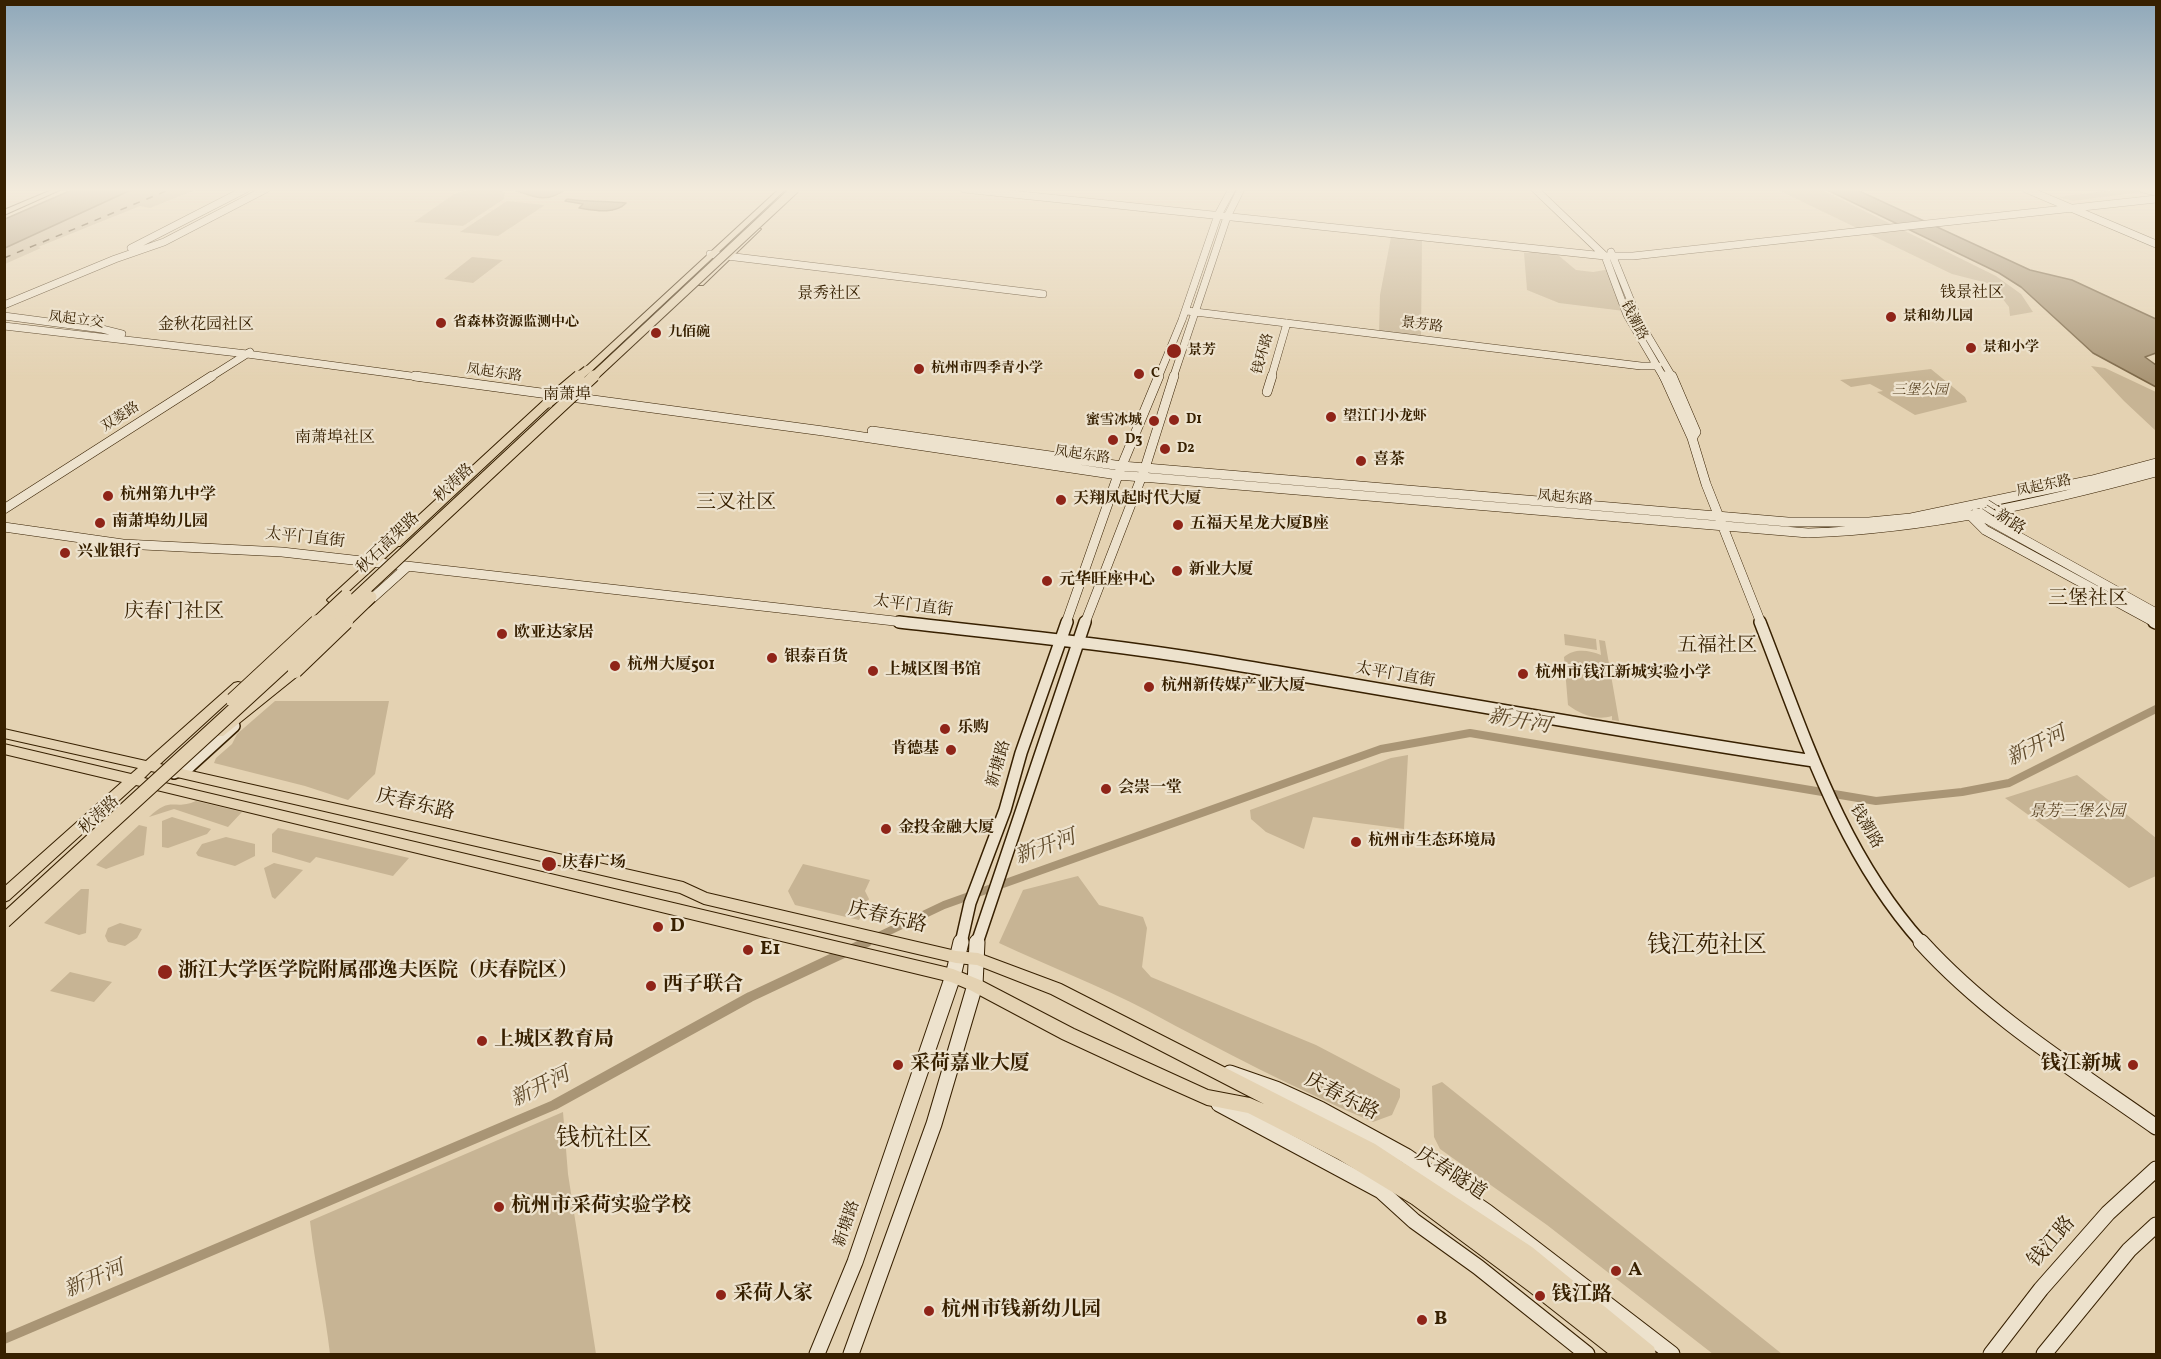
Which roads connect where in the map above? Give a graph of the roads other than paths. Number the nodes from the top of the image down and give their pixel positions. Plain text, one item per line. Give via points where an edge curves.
1 (122, 252) edge
2 (134, 252) edge
3 (717, 252) edge
4 (724, 252) edge
5 (733, 252) edge
6 (1205, 252) edge
7 (1215, 252) edge
8 (1584, 252) edge
9 (1607, 252) edge
10 (1607, 252) edge
11 (1662, 252) edge
12 (710, 254) joint
13 (1610, 255) junction
14 (730, 256) junction
15 (1043, 294) dead end
16 (4, 304) edge
17 (1184, 311) junction
18 (1194, 312) junction
19 (4, 322) edge
20 (1287, 323) junction
21 (94, 334) junction
22 (123, 335) junction
23 (144, 341) junction
24 (610, 351) junction
25 (250, 352) junction
26 (1658, 366) junction
27 (1268, 392) dead end
28 (568, 395) junction
29 (1692, 438) junction
30 (518, 446) junction
31 (2157, 463) edge
32 (1120, 470) junction
33 (1142, 472) junction
34 (2157, 472) edge
35 (4, 509) edge
36 (1971, 513) junction
37 (1720, 520) junction
38 (4, 527) edge
39 (396, 543) junction
40 (374, 562) junction
41 (403, 566) junction
42 (2157, 613) edge
43 (2157, 623) edge
44 (1060, 640) junction
45 (1077, 643) junction
46 (4, 733) edge
47 (217, 733) junction
48 (4, 749) edge
49 (1814, 761) junction
50 (149, 767) junction
51 (174, 773) junction
52 (133, 780) junction
53 (159, 787) junction
54 (4, 896) edge
55 (4, 910) edge
56 (4, 921) edge
57 (4, 929) edge
58 (956, 957) junction
59 (978, 959) junction
60 (953, 976) junction
61 (975, 985) junction
62 (1207, 1066) junction
63 (1207, 1097) junction
64 (2157, 1127) edge
65 (2157, 1169) edge
66 (2157, 1225) edge
67 (817, 1354) edge
68 (850, 1354) edge
69 (1587, 1354) edge
70 (1624, 1354) edge
71 (1647, 1354) edge
72 (1672, 1354) edge
73 (1991, 1354) edge
74 (2044, 1354) edge

1 - 16 main road
2 - 16 main road
3 - 24 highway, 秋石高架路
4 - 30 highway, 秋石高架路, bridge
5 - 14 main road, 秋涛路
6 - 17 main road, 新塘路
7 - 18 main road
8 - 13 main road
9 - 13 main road, 钱潮路
10 - 13 main road, 钱潮路
11 - 13 main road
12 - 14 main road
12 - 28 main road, 秋涛路
13 - 26 main road, 钱潮路 via 1627,315
13 - 29 main road, 钱潮路 via 1639,321 1670,372 1696,432
14 - 15 main road
14 - 28 main road, 秋涛路
17 - 18 main road, 景芳路
17 - 32 main road, 新塘路
18 - 20 main road, 景芳路
18 - 33 main road
19 - 21 main road, 凤起立交
19 - 22 main road, 凤起东路 via 102,329
19 - 23 main road, 凤起东路
20 - 26 main road, 景芳路
20 - 27 main road, 钱环路
21 - 22 main road, 凤起立交
21 - 23 main road, 凤起立交
22 - 25 main road, 凤起东路
23 - 25 main road, 凤起东路
24 - 39 highway, bridge via 556,395
24 - 55 highway, 秋石高架路, bridge
25 - 28 main road, 凤起东路
25 - 35 main road, 双菱路
26 - 29 main road, 钱潮路
28 - 32 main road, 凤起东路
28 - 39 main road, 秋涛路
28 - 41 main road, 秋涛路
29 - 37 main road, 钱潮路
30 - 47 highway, bridge via 295,671
30 - 56 highway, 秋石高架路, bridge
31 - 36 main road, 凤起东路
32 - 33 main road, 凤起东路
32 - 44 main road, 新塘路
33 - 37 main road, 凤起东路
33 - 45 main road
34 - 36 main road, 凤起东路 via 2071,495
36 - 37 main road, 凤起东路 via 1861,533 1808,533
36 - 42 main road, 三新路
36 - 43 main road, 三新路 via 1985,530
37 - 49 main road, 钱潮路
38 - 40 main road, 太平门直街 via 123,544 282,552
39 - 40 main road, 秋涛路
40 - 41 main road, 太平门直街
40 - 50 main road, 秋涛路
41 - 44 main road, 太平门直街
41 - 47 main road, 秋涛路
41 - 51 main road via 189,767
44 - 45 main road, 太平门直街
44 - 58 main road, 新塘路 via 1005,810 970,903
45 - 49 main road, 太平门直街 via 1211,661
45 - 59 main road via 977,939
46 - 50 main road, 庆春东路
47 - 51 main road, 秋涛路
48 - 52 main road
49 - 64 main road, 钱潮路 via 1844,831 1911,932 1953,975 2060,1060
50 - 51 main road, 庆春东路
50 - 52 main road, 秋涛路
51 - 53 main road, 秋涛路
51 - 58 main road, 庆春东路 via 683,888 704,898
52 - 53 main road
52 - 54 main road, 秋涛路
53 - 57 main road, 秋涛路
53 - 60 main road
58 - 59 main road, 庆春东路
58 - 60 main road, 新塘路
59 - 61 main road
59 - 62 main road, 庆春东路 via 1056,989
60 - 61 main road
60 - 67 main road, 新塘路 via 855,1262
61 - 63 main road via 1068,1034
61 - 68 main road via 934,1124
62 - 71 main road, 庆春隧道 via 1369,1150 1477,1219 1526,1253
62 - 72 main road, 庆春东路 via 1256,1081 1340,1117 1415,1162 1503,1223
63 - 69 main road via 1381,1191 1414,1221
63 - 70 main road, 庆春隧道 via 1250,1106 1344,1153 1419,1198
65 - 73 main road, 钱江路 via 2108,1212
66 - 74 main road via 2122,1258

